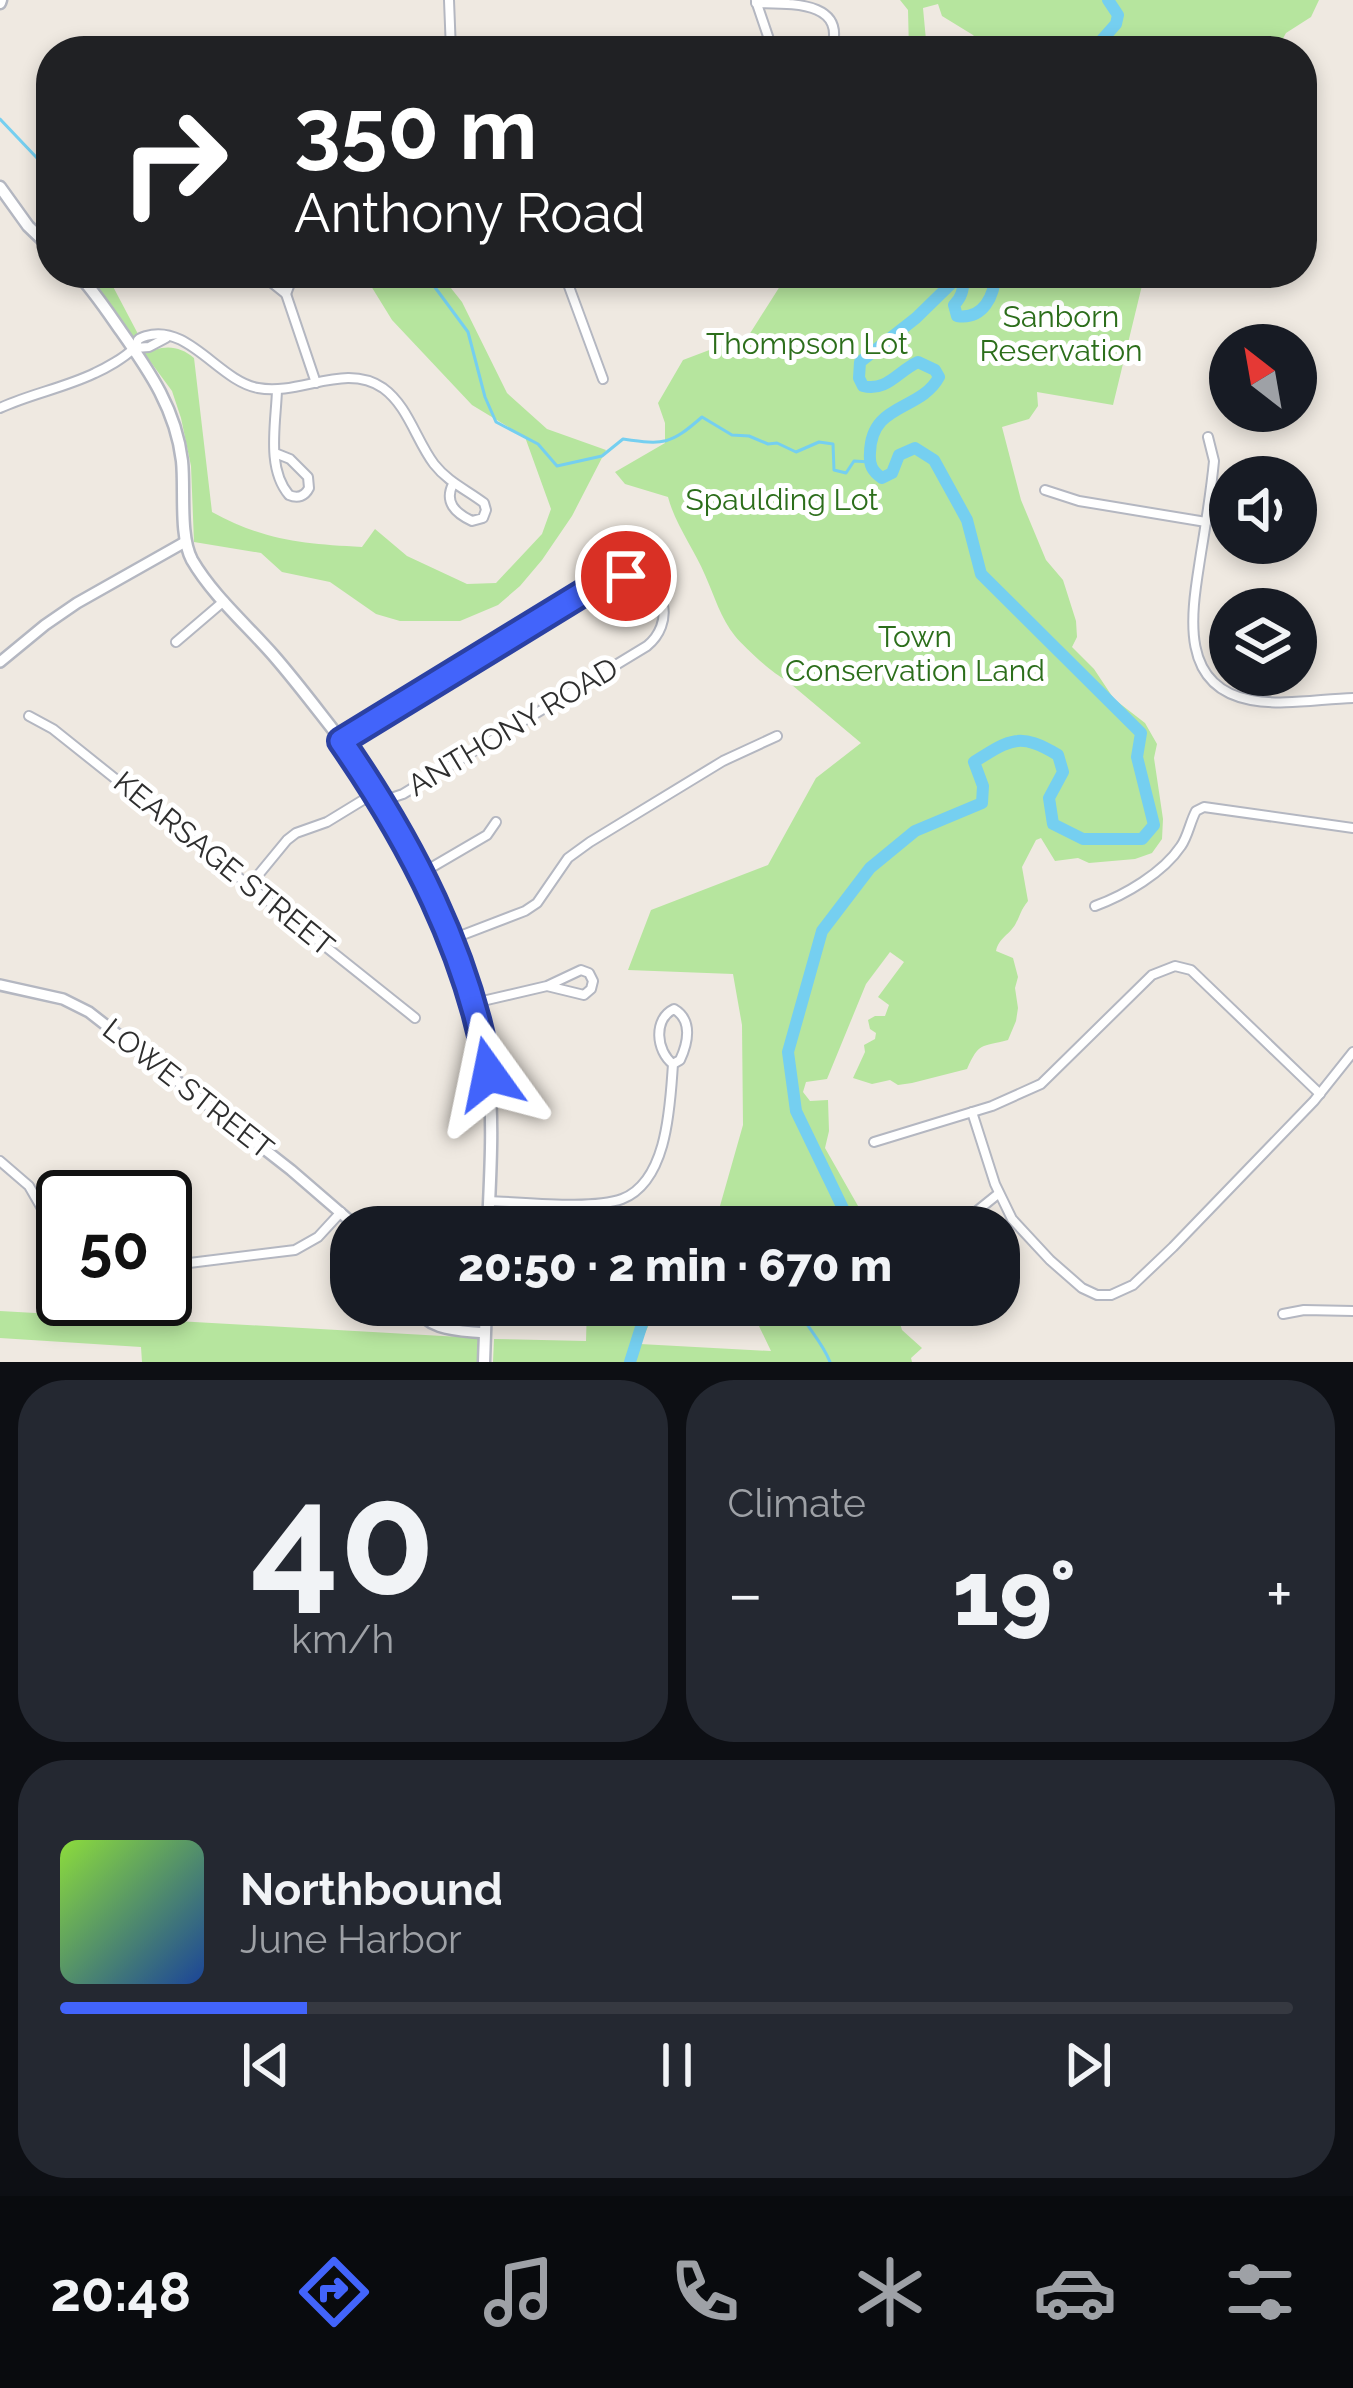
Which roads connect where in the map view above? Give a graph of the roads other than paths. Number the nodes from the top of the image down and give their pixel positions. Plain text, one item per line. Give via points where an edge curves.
1 (449, 0) edge
2 (756, 2) edge
3 (450, 36) edge
4 (768, 36) edge
5 (835, 36) edge
6 (0, 187) edge
7 (36, 234) edge
8 (88, 288) edge
9 (278, 288) edge
10 (288, 288) edge
11 (570, 288) edge
12 (286, 294) junction
13 (134, 348) junction
14 (603, 379) dead end
15 (316, 383) junction
16 (277, 390) junction
17 (0, 408) edge
18 (1208, 437) dead end
19 (275, 453) junction
20 (453, 484) junction
21 (1045, 490) dead end
22 (1206, 522) junction
23 (185, 542) junction
24 (224, 602) junction
25 (176, 642) dead end
26 (0, 662) edge
27 (1353, 698) edge
28 (29, 716) dead end
29 (777, 736) dead end
30 (341, 741) junction
31 (381, 799) junction
32 (496, 822) dead end
33 (1353, 828) edge
34 (422, 873) junction
35 (250, 885) junction
36 (1095, 906) dead end
37 (451, 939) junction
38 (0, 985) edge
39 (547, 986) junction
40 (473, 1003) junction
41 (416, 1018) dead end
42 (1353, 1052) edge
43 (673, 1064) junction
44 (1320, 1094) junction
45 (972, 1112) junction
46 (874, 1142) dead end
47 (0, 1161) edge
48 (998, 1194) junction
49 (36, 1198) edge
50 (489, 1201) junction
51 (332, 1206) edge
52 (489, 1206) edge
53 (983, 1206) edge
54 (330, 1224) edge
55 (192, 1263) edge
56 (1353, 1311) edge
57 (1283, 1314) dead end
58 (434, 1326) edge
59 (485, 1326) edge
60 (485, 1333) junction
61 (484, 1362) edge

1 - 3 street
2 - 4 street
2 - 5 street via 820,10
6 - 7 main road
8 - 13 main road
9 - 12 street
10 - 12 street
11 - 14 street
12 - 15 street
13 - 16 street via 146,336 184,341 238,381
13 - 17 street via 94,374
13 - 23 main road via 178,434
15 - 16 street
15 - 20 street via 351,377 384,388
16 - 19 street
18 - 22 street via 1214,461
19 - 19 street via 285,491 304,494 308,477
20 - 20 street via 484,503 481,520 453,508
21 - 22 street
22 - 27 street via 1191,622 1206,672 1251,700
23 - 24 main road
23 - 26 street via 77,603
24 - 25 street
24 - 30 main road
28 - 35 street, KEARSAGE STREET
29 - 37 street via 590,842 530,908
30 - 31 main road
30 - 31 street, ANTHONY ROAD via 601,583 626,576 654,589 666,617 647,646 403,794
31 - 34 main road
31 - 35 street via 363,800 286,839
32 - 34 street
33 - 36 street via 1205,807 1157,870
34 - 37 main road
35 - 41 street, KEARSAGE STREET
37 - 40 main road
38 - 51 street, LOWE STREET via 89,1012
39 - 39 street via 580,995 593,981 581,970
39 - 40 street
40 - 50 main road via 489,1074
42 - 44 street
43 - 43 street via 687,1035 674,1009 665,1013 660,1036
43 - 50 street via 663,1142 648,1179 632,1194 607,1203
44 - 45 street via 1191,970 1175,966 1152,975 1041,1084
44 - 48 street via 1120,1293 1092,1294 1074,1282
45 - 46 street
45 - 48 street
47 - 49 street
48 - 53 street
50 - 52 main road
54 - 55 street via 291,1251
56 - 57 street
58 - 60 street
59 - 60 main road
60 - 61 main road

